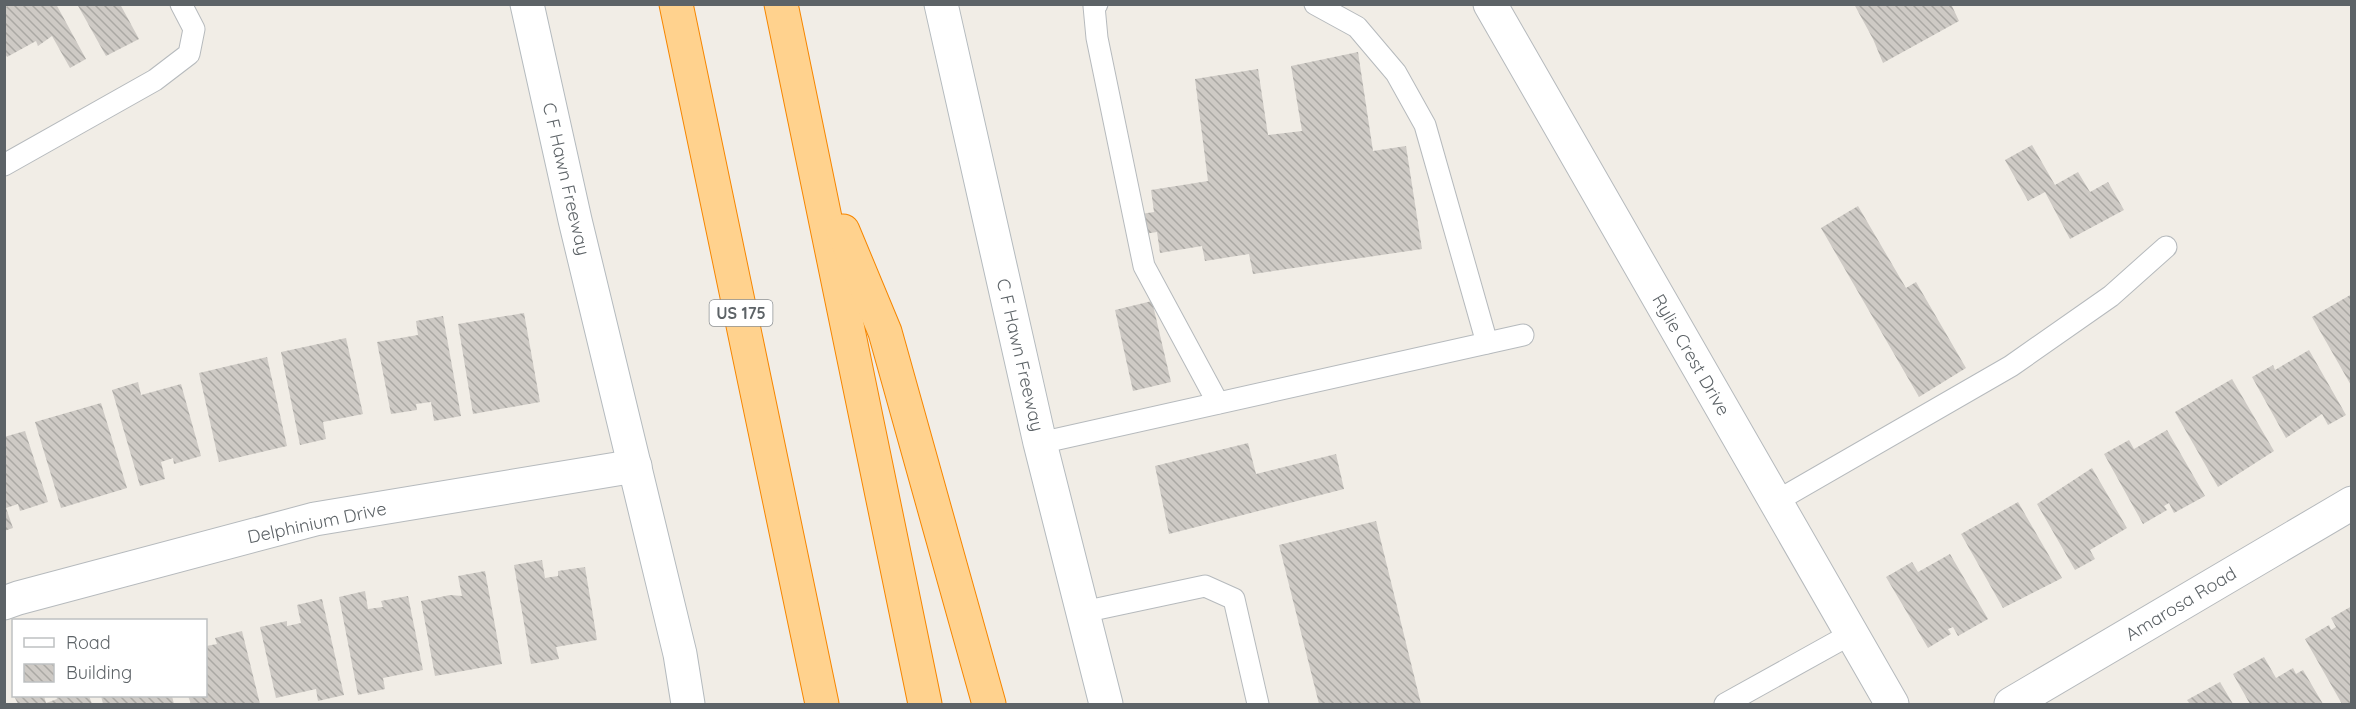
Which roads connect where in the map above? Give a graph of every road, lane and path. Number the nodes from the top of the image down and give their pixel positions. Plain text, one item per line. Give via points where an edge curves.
1 (181, 4) edge
2 (527, 4) edge
3 (676, 4) edge
4 (781, 4) edge
5 (941, 4) edge
6 (1097, 4) edge
7 (1315, 4) edge
8 (1490, 4) edge
9 (813, 157) junction
10 (4, 165) edge
11 (2166, 247) dead end
12 (1523, 335) dead end
13 (1487, 343) junction
14 (1218, 403) junction
15 (1040, 443) junction
16 (635, 466) junction
17 (1775, 502) junction
18 (2352, 503) edge
19 (4, 603) edge
20 (1083, 612) junction
21 (805, 622) junction
22 (1851, 634) junction
23 (688, 705) edge
24 (802, 705) edge
25 (822, 705) edge
26 (925, 705) edge
27 (988, 705) edge
28 (1106, 705) edge
29 (1258, 705) edge
30 (1725, 705) edge
31 (1892, 705) edge
32 (2011, 705) edge

1 - 10 lane via 194,29 189,54 155,81
2 - 16 street, C F Hawn Freeway
3 - 21 highway, US 175
4 - 9 highway
5 - 15 street, C F Hawn Freeway
6 - 14 lane via 1097,38 1144,266
7 - 13 lane via 1357,27 1396,73 1425,125
8 - 17 street, Rylie Crest Drive
9 - 26 highway
9 - 27 highway via 885,332
11 - 17 lane via 2111,296 2011,366
12 - 13 lane
13 - 14 lane
14 - 15 lane
15 - 20 street, C F Hawn Freeway
16 - 19 street, Delphinium Drive via 315,519
16 - 23 street, C F Hawn Freeway via 680,654
17 - 22 street, Rylie Crest Drive
18 - 32 street, Amarosa Road
20 - 28 street, C F Hawn Freeway
20 - 29 lane via 1205,586 1234,599
21 - 24 highway
21 - 25 highway, US 175
22 - 30 lane
22 - 31 street, Rylie Crest Drive

